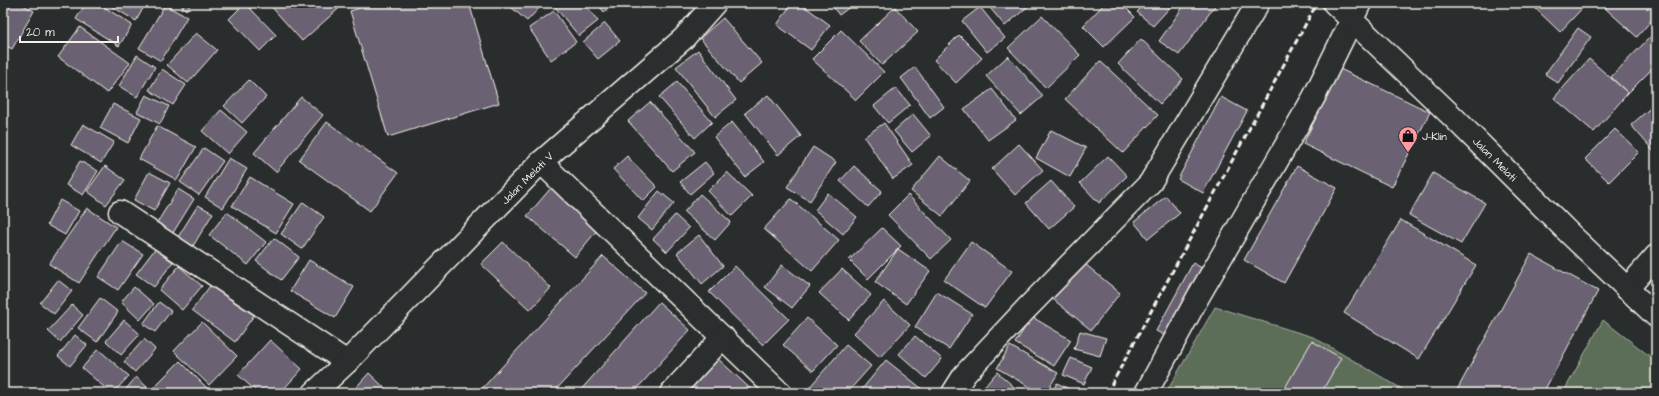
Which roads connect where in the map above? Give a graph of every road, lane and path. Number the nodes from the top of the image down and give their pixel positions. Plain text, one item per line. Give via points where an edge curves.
1 (715, 3) edge
2 (1258, 3) edge
3 (1334, 3) edge
4 (1356, 11) edge
5 (541, 162) junction
6 (120, 212) dead end
7 (1656, 256) edge
8 (1627, 289) junction
9 (1656, 316) edge
10 (723, 337) junction
11 (347, 362) junction
12 (314, 393) edge
13 (671, 393) edge
14 (780, 393) edge
15 (953, 393) edge
16 (1146, 393) edge

1 - 5 street, Jalan Melati V via 683,39
2 - 15 street via 1150,183 1027,308 966,374
3 - 4 street, Jalan Melati
4 - 8 street, Jalan Melati via 1453,117
4 - 16 street via 1314,97 1198,297
5 - 10 street
5 - 11 street, Jalan Melati V
6 - 11 street
7 - 8 street
8 - 9 street, Jalan Melati
10 - 13 street
10 - 14 street
11 - 12 street, Jalan Melati V

